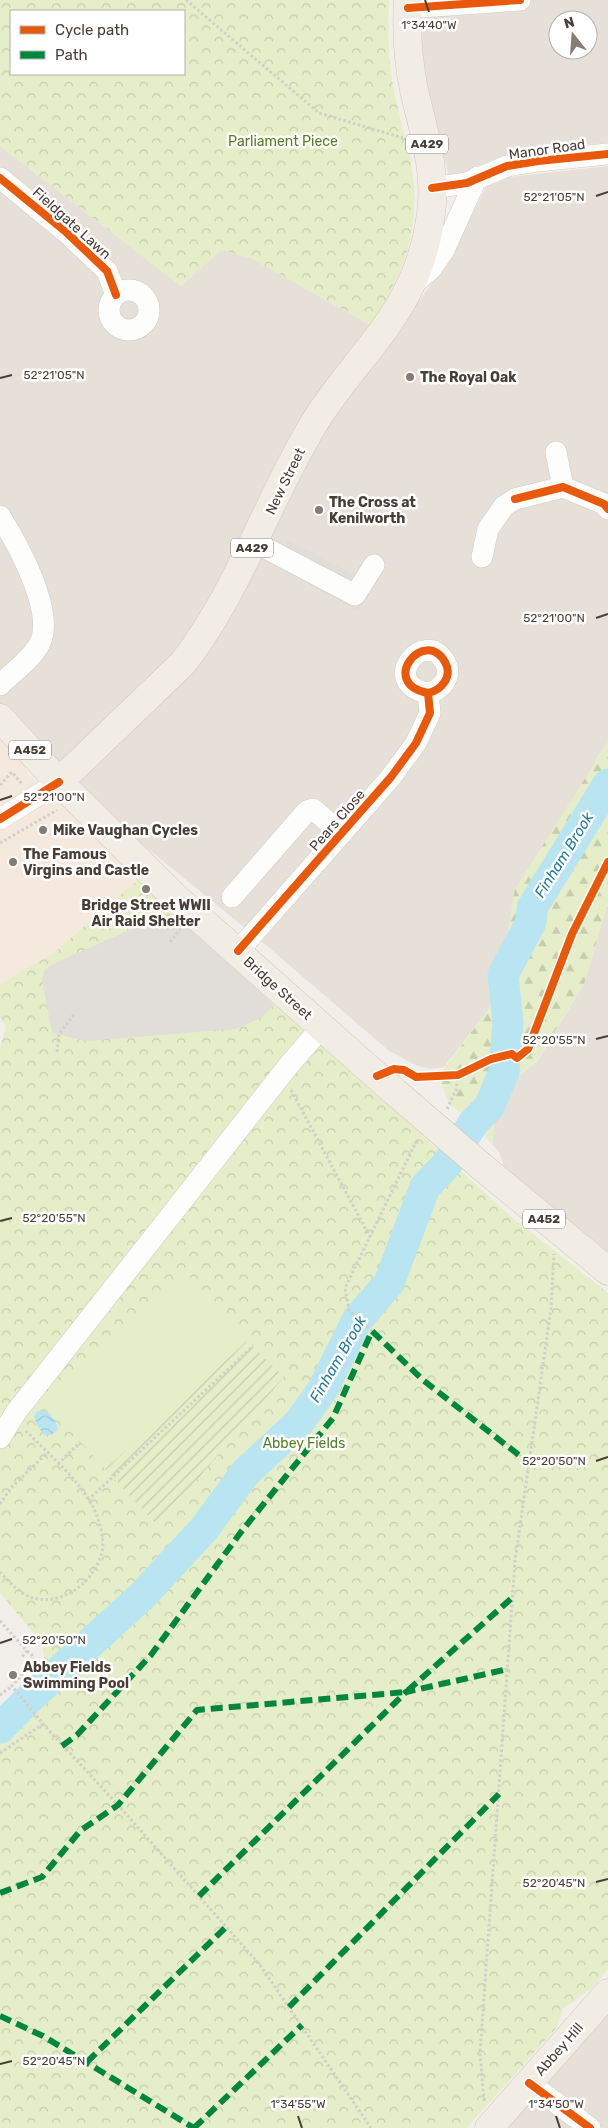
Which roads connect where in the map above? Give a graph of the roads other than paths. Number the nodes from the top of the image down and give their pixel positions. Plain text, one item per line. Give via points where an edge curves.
1 (520, 0) edge
2 (408, 4) edge
3 (608, 154) edge
4 (477, 177) junction
5 (0, 178) edge
6 (432, 188) junction
7 (410, 287) junction
8 (116, 295) dead end
9 (556, 452) dead end
10 (563, 487) junction
11 (608, 509) edge
12 (0, 516) edge
13 (254, 542) junction
14 (482, 557) dead end
15 (374, 565) dead end
16 (0, 685) edge
17 (428, 693) dead end
18 (0, 718) edge
19 (60, 782) junction
20 (0, 819) edge
21 (342, 834) junction
22 (232, 897) dead end
23 (238, 951) junction
24 (315, 1035) dead end
25 (608, 1271) edge
26 (0, 1438) edge
27 (608, 1993) edge
28 (529, 2083) junction
29 (489, 2128) edge
30 (590, 2128) edge

1 - 2 street
2 - 6 main road, A429 via 411,74 427,146
3 - 4 street, Manor Road via 538,160 507,166
4 - 6 street, Manor Road via 467,183
4 - 7 street via 444,250 431,269
5 - 8 street, Fieldgate Lawn via 66,232 107,271
6 - 7 main road, A429 via 427,234
7 - 13 main road, New Street / A429 via 312,426
9 - 10 street
10 - 11 street via 604,504
10 - 14 street via 516,499 504,506 488,529
12 - 16 street via 33,580 43,629 41,642 35,650
13 - 15 street via 355,595
13 - 19 main road, New Street / A429 via 206,631 183,663
17 - 21 street, Pears Close via 430,713 416,742
18 - 19 main road, A452
19 - 20 street
19 - 23 main road, Bridge Street / A452 via 174,896
21 - 22 street via 312,809 307,811
21 - 23 street, Pears Close
23 - 25 main road, Bridge Street / A452, bridge via 395,1092
24 - 26 street via 12,1418
27 - 28 main road, Abbey Hill
28 - 29 main road, Abbey Hill
28 - 30 street

